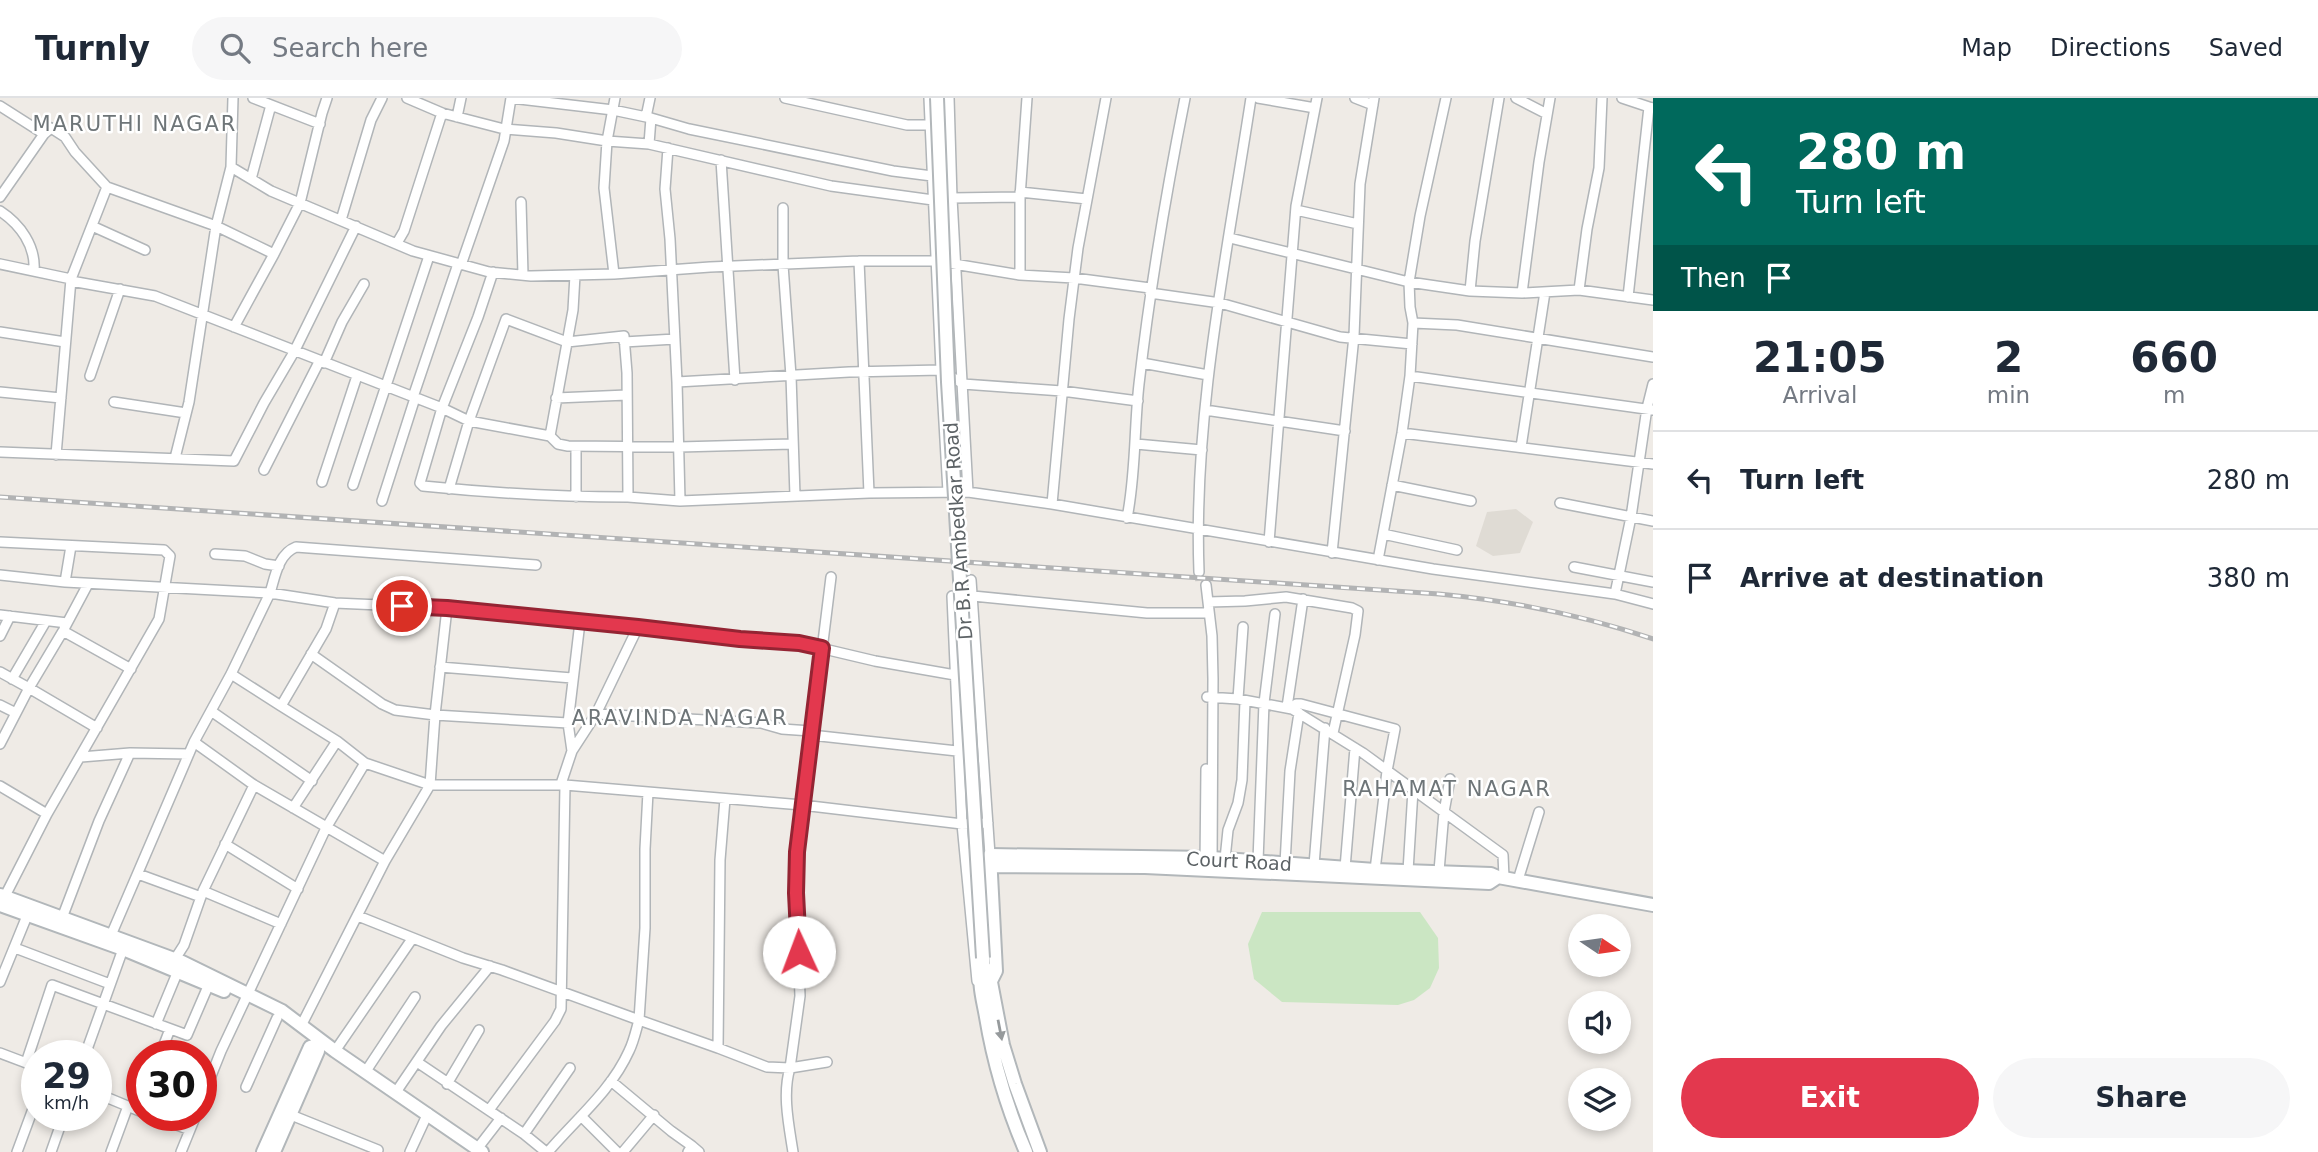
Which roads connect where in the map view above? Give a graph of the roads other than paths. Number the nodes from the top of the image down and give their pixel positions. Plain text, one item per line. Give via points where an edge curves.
1 (233, 98) edge
2 (253, 98) edge
3 (327, 98) edge
4 (382, 98) edge
5 (407, 98) edge
6 (461, 98) edge
7 (512, 98) edge
8 (615, 98) edge
9 (650, 98) edge
10 (785, 98) edge
11 (929, 98) edge
12 (937, 98) edge
13 (949, 98) edge
14 (1027, 98) edge
15 (1106, 98) edge
16 (1185, 98) edge
17 (1251, 98) edge
18 (1258, 98) edge
19 (1355, 98) edge
20 (1446, 98) edge
21 (1499, 98) edge
22 (1516, 98) edge
23 (1550, 98) edge
24 (1602, 98) edge
25 (1622, 98) edge
26 (424, 102) edge
27 (1374, 102) edge
28 (1316, 103) edge
29 (271, 105) junction
30 (0, 106) edge
31 (1651, 107) edge
32 (613, 110) junction
33 (442, 113) junction
34 (1547, 114) junction
35 (457, 117) junction
36 (649, 118) junction
37 (320, 124) junction
38 (930, 125) junction
39 (507, 130) junction
40 (44, 134) junction
41 (607, 141) junction
42 (649, 144) junction
43 (668, 148) junction
44 (721, 160) junction
45 (1648, 160) edge
46 (231, 167) junction
47 (932, 176) junction
48 (251, 179) junction
49 (107, 187) junction
50 (1020, 195) junction
51 (0, 197) edge
52 (952, 198) junction
53 (1087, 199) junction
54 (933, 200) junction
55 (521, 202) dead end
56 (300, 203) junction
57 (783, 208) dead end
58 (1296, 210) junction
59 (0, 211) edge
60 (341, 220) junction
61 (1358, 224) junction
62 (92, 226) junction
63 (216, 226) junction
64 (356, 226) junction
65 (1230, 238) junction
66 (397, 243) junction
67 (145, 250) dead end
68 (1293, 253) junction
69 (274, 254) junction
70 (429, 256) junction
71 (859, 261) junction
72 (936, 261) junction
73 (0, 264) edge
74 (460, 265) junction
75 (783, 265) junction
76 (956, 266) junction
77 (729, 267) junction
78 (1357, 268) junction
79 (672, 270) junction
80 (34, 271) junction
81 (493, 272) junction
82 (614, 274) junction
83 (523, 275) junction
84 (575, 275) junction
85 (1020, 275) junction
86 (1074, 278) junction
87 (71, 280) junction
88 (1409, 282) junction
89 (364, 284) dead end
90 (120, 289) junction
91 (1579, 290) junction
92 (1150, 291) junction
93 (1470, 291) junction
94 (1545, 292) junction
95 (1522, 293) junction
96 (1628, 297) junction
97 (1653, 300) edge
98 (1220, 303) junction
99 (203, 315) junction
100 (1287, 323) junction
101 (1413, 323) junction
102 (234, 327) junction
103 (0, 332) edge
104 (1538, 337) junction
105 (675, 339) junction
106 (1354, 339) junction
107 (65, 342) junction
108 (566, 342) junction
109 (624, 342) junction
110 (1412, 344) junction
111 (294, 352) junction
112 (1653, 357) edge
113 (321, 362) junction
114 (1142, 363) junction
115 (941, 370) junction
116 (863, 372) junction
117 (1208, 375) junction
118 (90, 376) dead end
119 (357, 376) junction
120 (791, 376) junction
121 (1410, 376) junction
122 (735, 380) junction
123 (677, 382) junction
124 (963, 384) junction
125 (1653, 384) edge
126 (387, 388) junction
127 (1062, 391) junction
128 (1529, 391) junction
129 (0, 392) edge
130 (627, 396) junction
131 (61, 398) junction
132 (414, 398) junction
133 (556, 398) junction
134 (1138, 401) junction
135 (114, 402) dead end
136 (442, 408) junction
137 (1650, 409) edge
138 (1205, 410) junction
139 (187, 413) junction
140 (469, 421) junction
141 (1280, 422) junction
142 (1345, 431) junction
143 (1402, 433) junction
144 (550, 436) junction
145 (793, 444) junction
146 (1136, 444) junction
147 (576, 447) junction
148 (628, 447) junction
149 (679, 447) junction
150 (1521, 447) junction
151 (1202, 450) junction
152 (0, 452) edge
153 (56, 454) junction
154 (175, 458) junction
155 (1639, 461) junction
156 (1653, 464) edge
157 (264, 470) dead end
158 (322, 482) dead end
159 (353, 485) dead end
160 (1392, 485) junction
161 (449, 489) junction
162 (948, 492) junction
163 (968, 492) junction
164 (869, 493) junction
165 (795, 496) junction
166 (576, 497) junction
167 (628, 497) junction
168 (382, 501) dead end
169 (680, 501) junction
170 (1471, 501) dead end
171 (1560, 503) dead end
172 (1052, 504) junction
173 (1631, 517) junction
174 (1127, 518) junction
175 (1653, 521) edge
176 (1199, 530) junction
177 (1383, 534) junction
178 (0, 542) edge
179 (1269, 542) junction
180 (71, 546) junction
181 (1457, 550) dead end
182 (1332, 553) junction
183 (215, 554) dead end
184 (1378, 560) junction
185 (536, 565) dead end
186 (279, 566) junction
187 (1574, 567) dead end
188 (1202, 572) tunnel mouth
189 (0, 575) edge
190 (1619, 576) junction
191 (831, 577) dead end
192 (971, 580) dead end
193 (65, 582) junction
194 (1653, 582) edge
195 (88, 584) junction
196 (165, 588) junction
197 (270, 593) junction
198 (1615, 594) junction
199 (972, 596) junction
200 (1303, 599) junction
201 (1208, 602) junction
202 (335, 603) junction
203 (1653, 604) edge
204 (447, 608) junction
205 (1204, 613) junction
206 (1275, 614) dead end
207 (5, 616) edge
208 (46, 621) junction
209 (580, 622) junction
210 (65, 627) junction
211 (638, 627) junction
212 (1244, 627) dead end
213 (0, 636) edge
214 (822, 648) junction
215 (311, 654) junction
216 (440, 667) junction
217 (131, 669) junction
218 (0, 672) edge
219 (232, 674) junction
220 (956, 675) junction
221 (572, 678) junction
222 (12, 679) junction
223 (29, 688) junction
224 (1210, 698) junction
225 (1242, 700) junction
226 (1264, 703) junction
227 (0, 705) edge
228 (281, 706) junction
229 (1293, 709) junction
230 (211, 711) junction
231 (16, 713) junction
232 (1337, 713) junction
233 (596, 714) junction
234 (435, 715) junction
235 (568, 723) junction
236 (97, 728) junction
237 (1329, 730) junction
238 (811, 733) junction
239 (337, 741) junction
240 (194, 742) junction
241 (0, 744) edge
242 (1355, 748) junction
243 (572, 751) junction
244 (957, 751) junction
245 (130, 753) junction
246 (189, 754) junction
247 (81, 757) junction
248 (365, 763) junction
249 (1387, 771) junction
250 (1450, 779) dead end
251 (312, 781) junction
252 (254, 785) junction
253 (430, 785) junction
254 (563, 785) junction
255 (0, 786) edge
256 (1413, 790) junction
257 (648, 792) junction
258 (725, 799) junction
259 (802, 805) junction
260 (293, 808) junction
261 (1444, 812) junction
262 (1539, 812) dead end
263 (47, 814) junction
264 (988, 823) junction
265 (961, 824) junction
266 (326, 828) junction
267 (225, 844) junction
268 (991, 860) junction
269 (385, 861) junction
270 (1258, 862) junction
271 (1212, 863) junction
272 (1285, 864) junction
273 (1314, 865) junction
274 (1345, 868) junction
275 (1375, 870) junction
276 (1408, 871) junction
277 (1440, 872) junction
278 (138, 874) junction
279 (1501, 878) junction
280 (1518, 880) junction
281 (298, 889) junction
282 (202, 894) junction
283 (2, 899) edge
284 (1653, 905) edge
285 (30, 911) junction
286 (358, 916) junction
287 (62, 918) junction
288 (281, 924) junction
289 (109, 939) junction
290 (412, 939) junction
291 (15, 948) junction
292 (123, 948) junction
293 (179, 964) junction
294 (3, 965) edge
295 (490, 966) junction
296 (0, 982) edge
297 (985, 982) junction
298 (110, 984) junction
299 (208, 984) junction
300 (562, 993) junction
301 (247, 997) junction
302 (415, 997) dead end
303 (103, 1004) junction
304 (277, 1018) junction
305 (639, 1020) junction
306 (156, 1024) junction
307 (298, 1024) junction
308 (170, 1029) junction
309 (479, 1030) dead end
310 (34, 1040) edge
311 (90, 1040) edge
312 (166, 1040) edge
313 (319, 1042) junction
314 (718, 1048) junction
315 (335, 1051) junction
316 (0, 1053) edge
317 (21, 1061) edge
318 (217, 1061) edge
319 (417, 1062) junction
320 (827, 1062) dead end
321 (570, 1068) dead end
322 (790, 1068) junction
323 (366, 1071) junction
324 (611, 1082) junction
325 (447, 1083) junction
326 (246, 1087) dead end
327 (396, 1092) junction
328 (489, 1110) junction
329 (126, 1111) edge
330 (428, 1113) junction
331 (291, 1115) junction
332 (654, 1115) junction
333 (581, 1116) junction
334 (501, 1118) junction
335 (25, 1131) edge
336 (58, 1131) edge
337 (190, 1131) edge
338 (524, 1134) junction
339 (473, 1149) edge
340 (377, 1150) dead end
341 (693, 1150) edge
342 (17, 1152) edge
343 (51, 1152) edge
344 (111, 1152) edge
345 (181, 1152) edge
346 (263, 1152) edge
347 (275, 1152) edge
348 (410, 1152) edge
349 (547, 1152) edge
350 (617, 1152) edge
351 (623, 1152) edge
352 (793, 1152) edge
353 (1026, 1152) edge
354 (1040, 1152) edge

1 - 46 street
2 - 29 street
3 - 37 street
4 - 60 street
5 - 26 street
6 - 35 street
7 - 32 street
7 - 39 street
8 - 32 street
9 - 36 street
10 - 38 street via 908,125
11 - 38 street
12 - 297 street, Dr B.R Ambedkar Road, bridge via 948,382 983,961 980,975
13 - 52 street
14 - 50 street
15 - 53 street
16 - 92 street
17 - 65 street
18 - 28 street
19 - 27 street
20 - 88 street
21 - 93 street
22 - 34 street
23 - 34 street
24 - 91 street via 1599,168
25 - 31 street
26 - 33 street
27 - 61 street
28 - 58 street
29 - 37 street
29 - 48 street
30 - 40 street
31 - 45 street
32 - 36 street
32 - 41 street
33 - 35 street
33 - 66 street
34 - 95 street
35 - 39 street
36 - 42 street
36 - 47 street
37 - 56 street
38 - 47 street
39 - 41 street
39 - 74 street
40 - 49 street via 51,128 65,137
40 - 51 street
41 - 42 street
41 - 82 street via 604,188
42 - 43 street
43 - 44 street
43 - 79 street via 665,188
44 - 54 street via 831,186
44 - 77 street
45 - 96 street
46 - 48 street
46 - 63 street
47 - 54 street
48 - 56 street
49 - 62 street
49 - 63 street
50 - 52 street
50 - 53 street
50 - 85 street
52 - 76 street
53 - 86 street
54 - 72 street
55 - 83 street
56 - 60 street
56 - 69 street
57 - 75 street
58 - 61 street
58 - 68 street
59 - 80 street via 21,229 34,258
60 - 64 street
61 - 78 street
62 - 67 street
62 - 87 street
63 - 69 street
63 - 99 street
64 - 66 street
64 - 111 street
65 - 68 street
65 - 98 street
66 - 70 street
68 - 78 street
68 - 100 street
69 - 102 street
70 - 74 street
70 - 126 street
71 - 72 street
71 - 75 street
71 - 116 street
72 - 76 street
72 - 115 street
73 - 80 street
74 - 81 street
74 - 132 street
75 - 77 street
75 - 120 street
76 - 85 street
76 - 124 street
77 - 79 street
77 - 122 street
78 - 88 street
78 - 106 street
79 - 82 street
79 - 105 street
80 - 87 street
81 - 83 street
81 - 136 street
82 - 84 street
83 - 84 street
84 - 108 street
85 - 86 street
86 - 92 street
86 - 127 street
87 - 90 street
87 - 107 street
88 - 93 street
88 - 101 street
89 - 113 street
90 - 99 street via 147,293
90 - 118 street
91 - 94 street
91 - 96 street
92 - 98 street
92 - 114 street
93 - 95 street
94 - 95 street
94 - 104 street
96 - 97 street
98 - 100 street
98 - 117 street
99 - 102 street
99 - 139 street
100 - 106 street
100 - 141 street
101 - 104 street
101 - 110 street
102 - 111 street
103 - 107 street
104 - 112 street
104 - 128 street
105 - 109 street
105 - 123 street
106 - 110 street
106 - 142 street
107 - 131 street
108 - 109 street via 624,336
108 - 133 street
108 - 140 street via 506,319
109 - 130 street
110 - 121 street
111 - 113 street
111 - 154 street via 234,461
113 - 119 street
113 - 157 street
114 - 117 street
114 - 134 street
115 - 116 street
115 - 124 street
115 - 162 street
116 - 120 street
116 - 164 street
117 - 138 street
119 - 126 street
119 - 158 street
120 - 122 street
120 - 145 street
121 - 128 street
121 - 143 street
122 - 123 street
123 - 149 street
124 - 127 street
124 - 163 street
125 - 137 street
126 - 132 street
126 - 159 street
127 - 134 street
127 - 172 street
128 - 137 street
128 - 150 street
129 - 131 street
130 - 133 street
130 - 148 street
131 - 153 street
132 - 136 street
132 - 168 street
133 - 144 street
134 - 146 street
135 - 139 street
136 - 140 street
136 - 161 street via 420,483
137 - 155 street
138 - 141 street
138 - 151 street
139 - 154 street
140 - 144 street
140 - 161 street
141 - 142 street
141 - 179 street
142 - 182 street
143 - 150 street
143 - 160 street
144 - 147 street via 558,444
145 - 149 street
145 - 165 street
146 - 151 street
146 - 174 street
147 - 148 street
147 - 166 street
148 - 149 street
148 - 167 street
149 - 169 street
150 - 155 street
151 - 176 street
152 - 153 street
153 - 154 street
155 - 156 street
155 - 173 street
160 - 170 street
160 - 177 street
161 - 166 street
162 - 163 street
162 - 164 street
163 - 172 street
164 - 165 street
165 - 169 street
166 - 167 street
167 - 169 street
171 - 173 street
172 - 174 street
173 - 175 street
173 - 190 street
174 - 176 street
176 - 179 street
176 - 188 street
177 - 181 street
177 - 184 street
178 - 180 street
179 - 182 street
180 - 193 street
180 - 196 street via 166,551 170,559
182 - 184 street
183 - 186 street via 245,556
184 - 198 street
185 - 186 street via 299,547 288,551
186 - 197 street
187 - 190 street
189 - 193 street
190 - 194 street
190 - 198 street
191 - 214 street
192 - 199 street
193 - 195 street
195 - 196 street
195 - 210 street
196 - 197 street
196 - 217 street via 159,619
197 - 202 street
197 - 219 street
198 - 203 street
199 - 205 street via 1147,613
199 - 220 street via 952,596
199 - 264 street
200 - 201 street
200 - 229 street
200 - 232 street via 1358,611
201 - 205 street via 1203,585
201 - 224 street
202 - 204 street
202 - 215 street
204 - 209 street
204 - 216 street
205 - 224 street
206 - 226 street
207 - 208 street
207 - 213 street
208 - 210 street
208 - 222 street
209 - 211 street
209 - 221 street
210 - 217 street
210 - 223 street
211 - 214 street
211 - 233 street
212 - 225 street
214 - 220 street
214 - 238 street
215 - 228 street
215 - 234 street via 387,707
216 - 221 street
216 - 234 street
217 - 236 street
218 - 222 street
219 - 228 street
219 - 230 street
220 - 244 street
221 - 235 street
222 - 223 street
223 - 231 street
223 - 236 street
224 - 225 street
224 - 271 street
225 - 226 street
225 - 271 street via 1241,792
226 - 229 street
226 - 270 street
227 - 231 street
228 - 239 street
229 - 232 street via 1301,704
229 - 237 street
229 - 272 street
230 - 240 street
230 - 251 street
231 - 241 street
232 - 237 street
232 - 249 street via 1395,729
233 - 238 street via 761,723
233 - 243 street
234 - 235 street
234 - 253 street
235 - 243 street
236 - 247 street
237 - 242 street
237 - 273 street
238 - 244 street
238 - 259 street
239 - 248 street
239 - 251 street
240 - 246 street
240 - 252 street
242 - 249 street
242 - 274 street
243 - 254 street
244 - 265 street
245 - 246 street
245 - 247 street
245 - 287 street
246 - 278 street
247 - 263 street
248 - 253 street
248 - 266 street
249 - 256 street
249 - 275 street
250 - 261 street
251 - 260 street
252 - 260 street
252 - 267 street
253 - 254 street
253 - 269 street
254 - 257 street
254 - 300 street
255 - 263 street
256 - 261 street
256 - 276 street
257 - 258 street
257 - 305 street
258 - 259 street
258 - 314 street
259 - 265 street
259 - 322 street via 796,893 800,996
260 - 266 street
261 - 277 street
261 - 279 street via 1503,855
262 - 280 street
263 - 283 street
264 - 265 street
264 - 268 street
265 - 297 street via 976,981
266 - 269 street
266 - 281 street
267 - 281 street
267 - 282 street
268 - 271 street, Court Road
268 - 297 street via 996,971
269 - 286 street
270 - 271 street, Court Road
270 - 272 street, Court Road
271 - 279 street, Court Road via 1489,883
272 - 273 street, Court Road
273 - 274 street, Court Road
274 - 275 street, Court Road
275 - 276 street, Court Road
276 - 277 street, Court Road
277 - 279 street, Court Road
278 - 282 street
278 - 289 street
279 - 280 street, Court Road
280 - 284 street, Court Road
281 - 288 street
282 - 288 street
282 - 293 street
283 - 285 street
285 - 287 street
285 - 289 street
285 - 291 street
286 - 290 street
286 - 307 street
287 - 289 street
288 - 301 street
289 - 292 street
289 - 293 street
290 - 295 street
290 - 315 street
291 - 294 street
291 - 298 street
292 - 293 street
292 - 298 street
293 - 299 street
293 - 301 street
293 - 306 street
294 - 296 street
295 - 300 street
295 - 319 street
297 - 353 street, Dr B.R Ambedkar Road via 991,1050
297 -> 354 street, Dr B.R Ambedkar Road
298 - 303 street
299 - 301 street
299 - 308 street via 188,1034
300 - 305 street
300 - 328 street via 555,1021
301 - 304 street
301 - 307 street via 282,1011
301 - 318 street
302 - 323 street
303 - 306 street
303 - 310 street via 52,985
303 - 311 street
304 - 307 street
304 - 326 street
305 - 314 street
305 - 324 street via 629,1051
306 - 308 street
307 - 313 street
308 - 312 street
309 - 325 street
313 - 315 street
313 - 331 street
313 - 346 street via 310,1047
314 - 322 street via 767,1067
315 - 323 street
316 - 317 street
319 - 325 street
319 - 327 street
320 - 322 street
321 - 338 street
322 - 352 street via 788,1115
323 - 327 street
324 - 332 street
324 - 333 street
325 - 328 street
327 - 330 street
328 - 334 street
329 - 344 street
330 - 339 street
330 - 348 street
331 - 340 street
331 - 347 street
332 - 341 street
332 - 351 street
333 - 349 street
333 - 350 street
334 - 338 street
334 - 339 street
335 - 342 street
336 - 343 street
337 - 345 street
338 - 349 street

